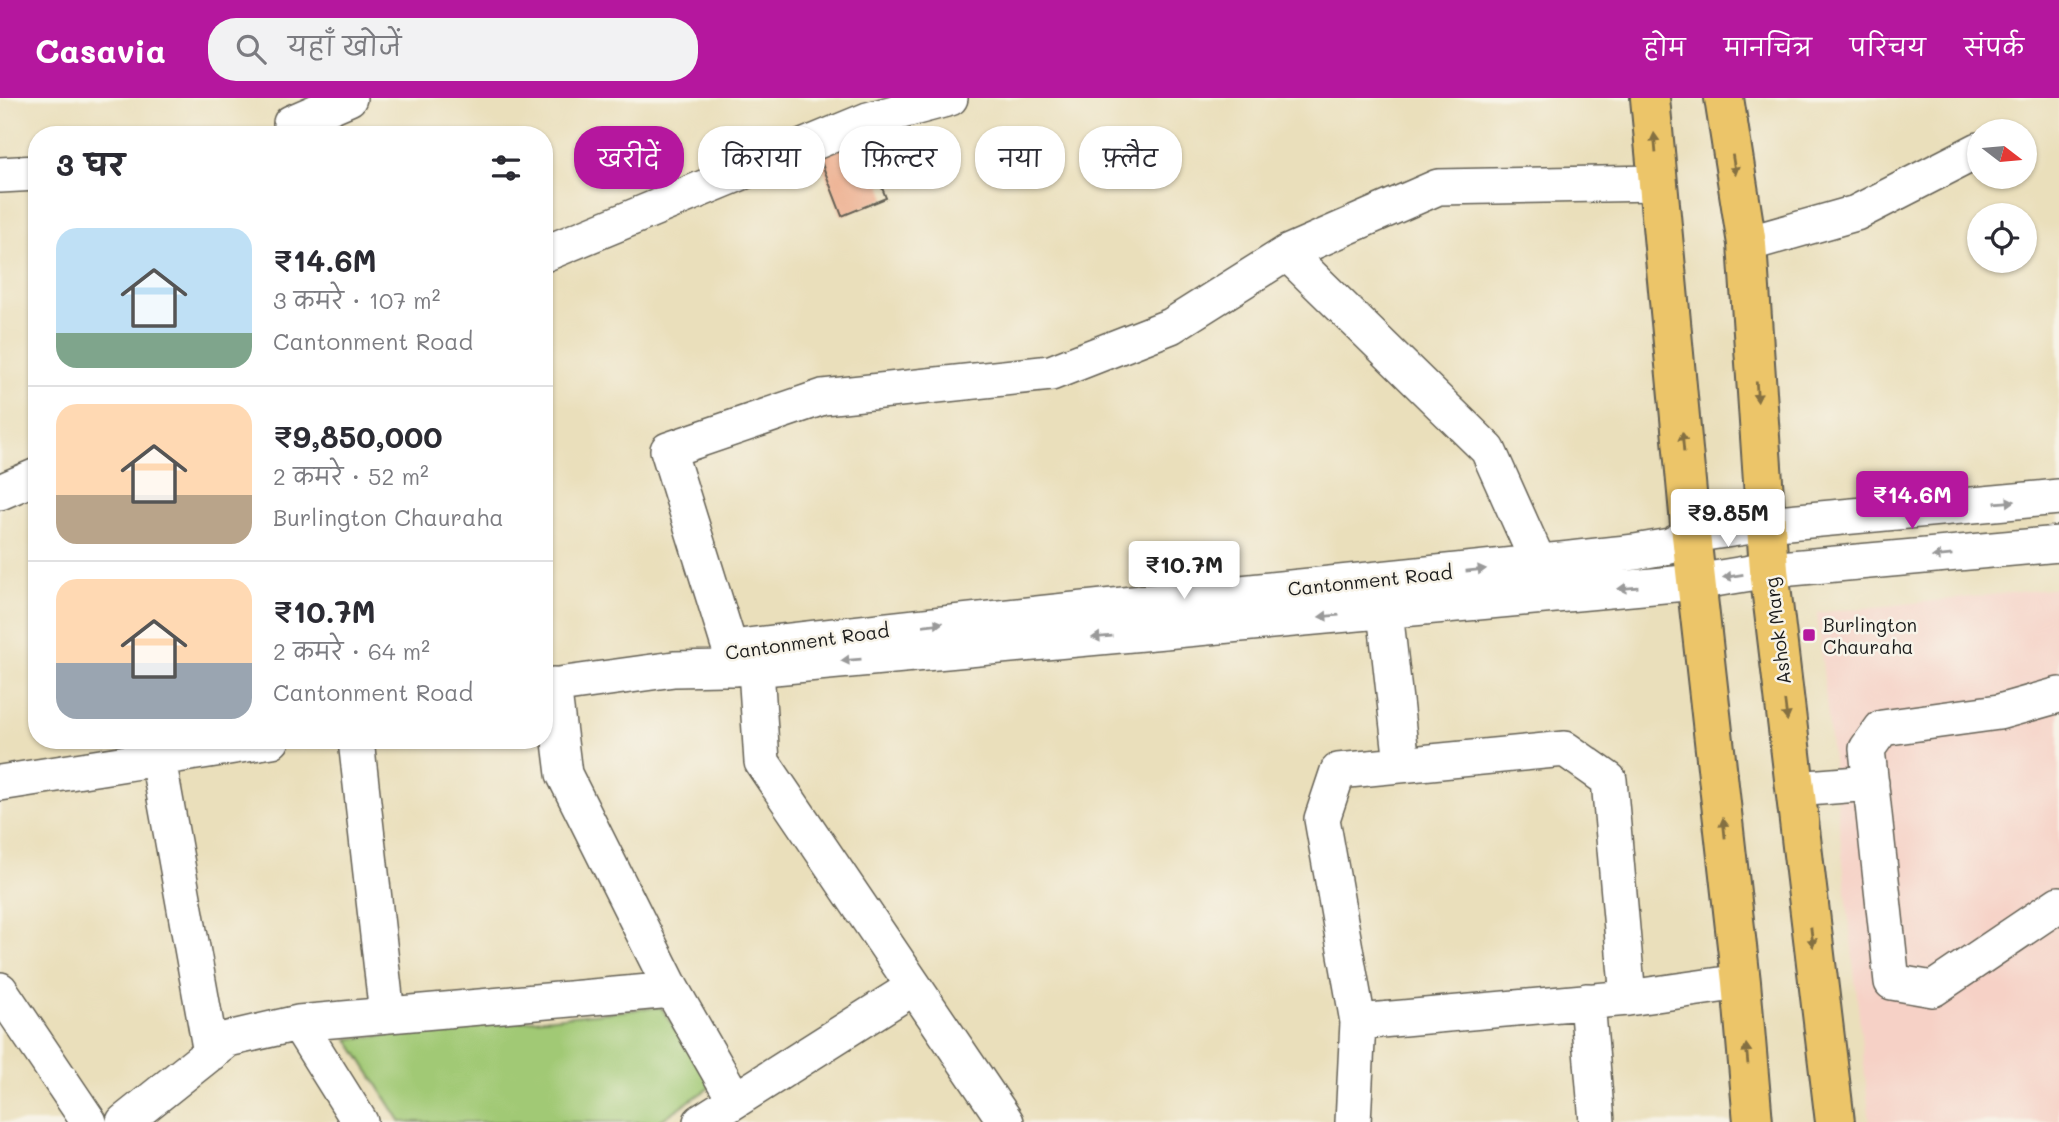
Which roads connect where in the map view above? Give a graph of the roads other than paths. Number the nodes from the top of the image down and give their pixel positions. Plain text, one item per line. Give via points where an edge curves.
1 (349, 98) edge
2 (950, 98) edge
3 (1650, 98) edge
4 (1724, 98) edge
5 (289, 119) edge
6 (1967, 155) edge
7 (28, 173) edge
8 (0, 175) edge
9 (1658, 183) junction
10 (1747, 244) junction
11 (553, 250) edge
12 (1287, 253) junction
13 (28, 480) edge
14 (0, 492) edge
15 (2059, 496) edge
16 (1766, 524) junction
17 (1692, 535) junction
18 (2059, 544) edge
19 (1540, 563) junction
20 (1769, 570) junction
21 (1696, 582) junction
22 (1553, 595) junction
23 (1385, 611) junction
24 (740, 662) junction
25 (553, 685) edge
26 (2059, 695) edge
27 (553, 709) edge
28 (218, 749) edge
29 (357, 749) edge
30 (158, 759) junction
31 (1402, 764) junction
32 (0, 783) edge
33 (1871, 783) junction
34 (1795, 789) junction
35 (2059, 904) edge
36 (1741, 982) junction
37 (914, 987) junction
38 (0, 990) edge
39 (672, 990) junction
40 (1628, 998) junction
41 (1587, 1001) junction
42 (387, 1015) junction
43 (298, 1023) junction
44 (1358, 1023) junction
45 (211, 1053) junction
46 (735, 1100) junction
47 (89, 1122) edge
48 (124, 1122) edge
49 (360, 1122) edge
50 (701, 1122) edge
51 (1006, 1122) edge
52 (1353, 1122) edge
53 (1597, 1122) edge
54 (1753, 1122) edge
55 (1835, 1122) edge

1 - 5 street
2 - 11 street via 868,120
9 -> 3 main road
4 -> 10 main road, Ashok Marg
6 - 10 street via 1856,213
7 - 8 street
9 - 12 street via 1438,187
17 -> 9 main road
10 -> 16 main road, Ashok Marg
12 - 19 street via 1488,450
12 - 24 street via 1171,326 1051,373 823,397 668,450
13 - 14 street
16 -> 15 street
16 - 17 street
16 - 20 main road, Ashok Marg
17 - 19 street, Cantonment Road via 1671,546
17 - 21 main road
18 -> 20 street
19 - 22 street
24 -> 19 street, Cantonment Road via 1169,598
20 -> 21 street
20 -> 34 main road, Ashok Marg
21 -> 22 street, Cantonment Road
36 -> 21 main road
22 - 23 street, Cantonment Road
23 -> 24 street, Cantonment Road
23 - 31 street
24 - 25 street, Cantonment Road
24 - 37 street via 762,762
26 - 33 street via 1999,712 1882,728 1867,749
27 - 39 street via 564,774
28 - 30 street
29 - 42 street
30 - 32 street
30 - 45 street
31 - 40 street via 1565,750 1609,780
31 - 44 street via 1338,771 1322,819
33 - 34 street
33 - 35 street via 1892,982 1933,989
34 -> 55 main road, Ashok Marg
36 - 40 street
54 -> 36 main road
37 - 46 street
37 - 51 street
38 - 47 street
39 - 42 street
39 - 46 street
40 - 41 street
41 - 44 street
41 - 53 street
42 - 43 street
43 - 45 street via 228,1039
43 - 49 street
44 - 52 street
45 - 48 street
46 - 50 street

